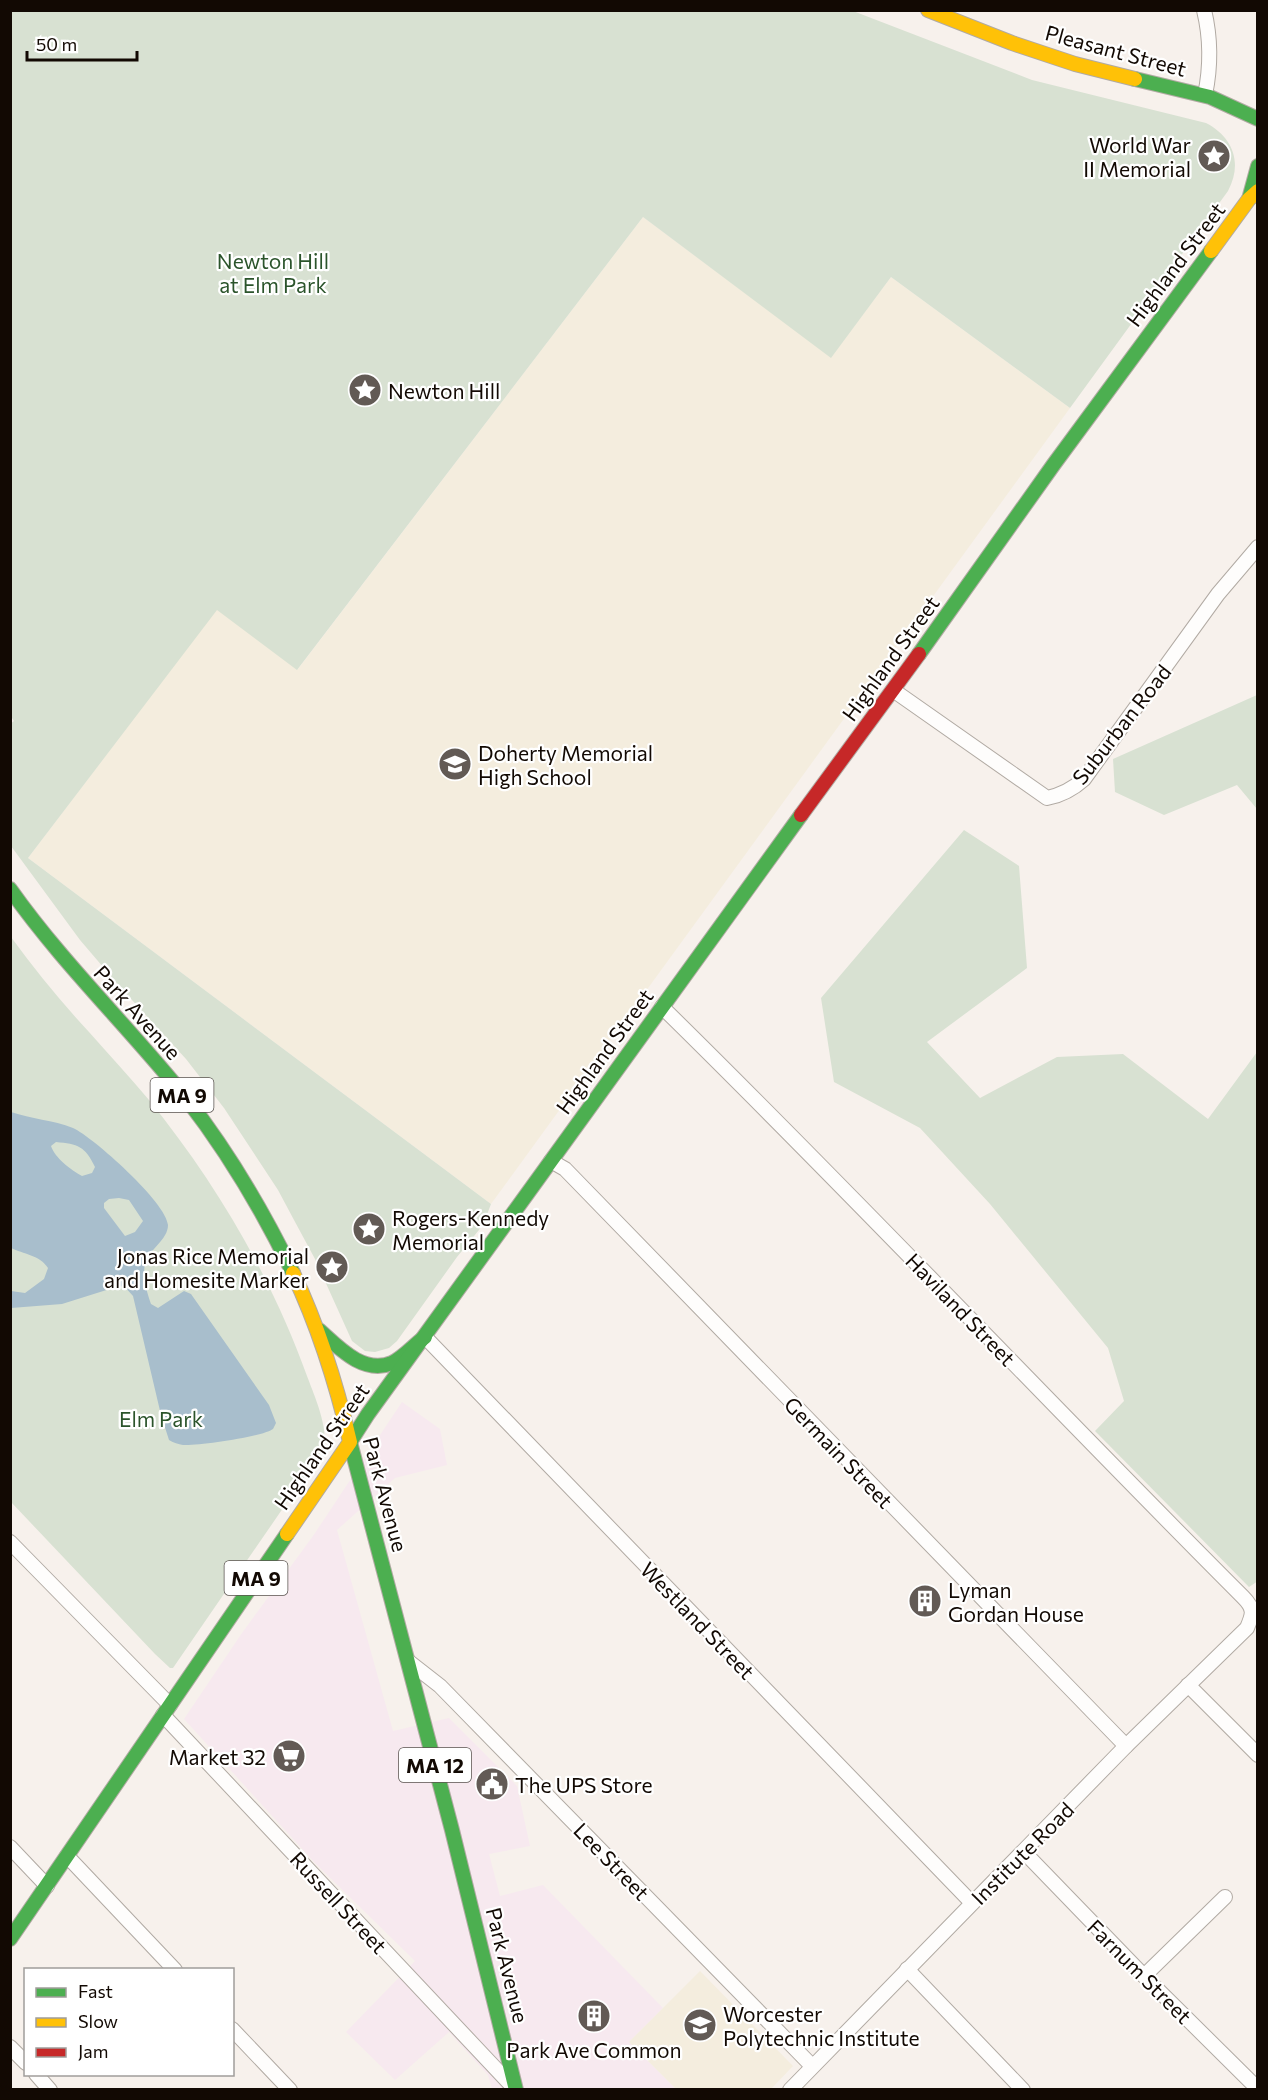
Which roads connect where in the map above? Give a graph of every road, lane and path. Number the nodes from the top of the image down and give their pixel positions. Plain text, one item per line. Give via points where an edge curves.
1 (928, 10) edge
2 (1204, 10) edge
3 (1205, 95) junction
4 (1257, 119) edge
5 (1257, 165) edge
6 (1253, 195) edge
7 (1257, 547) edge
8 (893, 690) junction
9 (10, 889) edge
10 (662, 1007) junction
11 (551, 1161) junction
12 (316, 1327) junction
13 (425, 1337) junction
14 (350, 1442) junction
15 (10, 1542) edge
16 (1253, 1616) joint
17 (408, 1661) junction
18 (1188, 1685) junction
19 (166, 1710) junction
20 (1126, 1746) junction
21 (1257, 1755) edge
22 (10, 1847) edge
23 (1024, 1852) junction
24 (67, 1856) junction
25 (47, 1886) junction
26 (1225, 1898) dead end
27 (972, 1903) junction
28 (10, 1939) edge
29 (173, 1968) edge
30 (907, 1969) junction
31 (1144, 1976) junction
32 (234, 2031) edge
33 (10, 2047) edge
34 (24, 2061) edge
35 (812, 2066) junction
36 (38, 2076) edge
37 (1257, 2089) edge
38 (50, 2090) edge
39 (290, 2090) edge
40 (516, 2090) edge
41 (790, 2090) edge
42 (1023, 2090) edge

1 - 3 main road, Pleasant Street via 1075,64
2 - 3 street via 1210,55
3 - 4 main road, Pleasant Street
5 - 6 main road, Highland Street
6 - 8 main road, Highland Street
7 - 8 street, Suburban Road via 1218,594 1084,779 1057,796 1047,798
8 - 10 main road, Highland Street
9 - 12 main road, Park Avenue / MA 9 via 59,956 165,1073 207,1129 277,1242
10 - 11 main road, Highland Street
10 - 16 street, Haviland Street via 1250,1604
11 - 13 main road, Highland Street
11 - 20 street, Germain Street via 565,1169
12 - 13 main road via 358,1361 374,1366 394,1362
12 - 14 main road, Park Avenue / MA 9 via 327,1353
13 - 14 main road, Highland Street
13 - 27 street, Westland Street
14 - 17 main road, Park Avenue / MA 12
14 - 19 main road, Highland Street / MA 9
15 - 19 street, Russell Street
16 - 18 street, Institute Road via 1247,1628
17 - 35 street, Lee Street via 440,1686
17 - 40 main road, Park Avenue / MA 12
18 - 20 street, Institute Road
18 - 21 street
19 - 24 main road, Highland Street / MA 9
19 - 40 street, Russell Street
20 - 23 street, Institute Road
22 - 25 street
23 - 27 street, Institute Road
23 - 31 street, Farnum Street
24 - 25 main road, Highland Street / MA 9
24 - 29 street
25 - 28 main road, Highland Street / MA 9
26 - 31 street
27 - 30 street, Institute Road
30 - 35 street, Institute Road
30 - 42 street
31 - 37 street, Farnum Street
32 - 39 street
33 - 34 street
35 - 41 street, Institute Road
36 - 38 street

